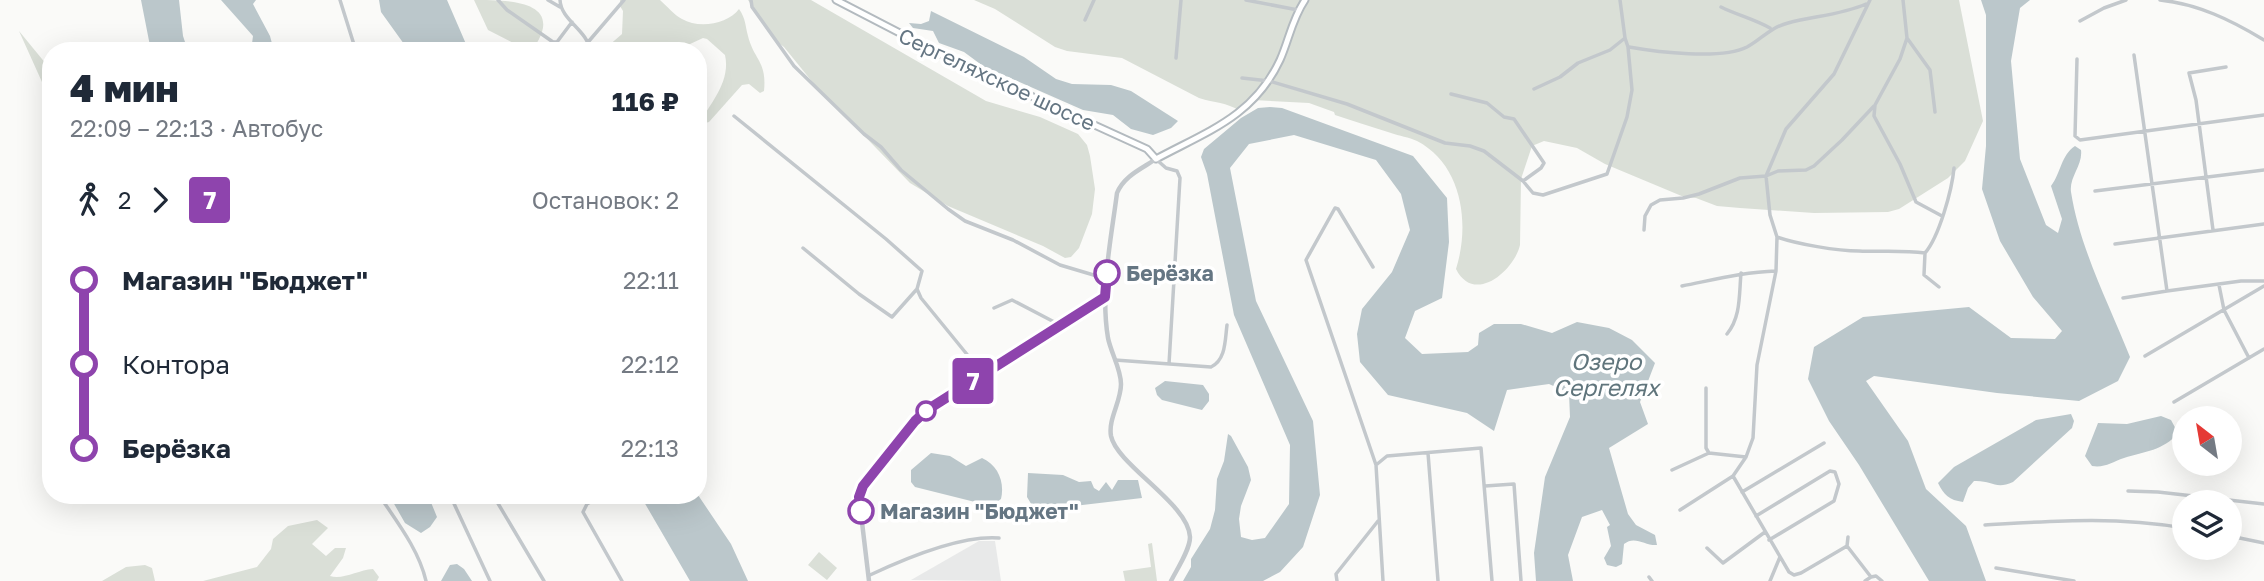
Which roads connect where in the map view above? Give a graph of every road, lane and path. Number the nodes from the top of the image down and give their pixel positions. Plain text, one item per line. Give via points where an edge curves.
1 (340, 0) edge
2 (498, 0) edge
3 (548, 0) edge
4 (560, 0) edge
5 (624, 0) edge
6 (751, 0) edge
7 (836, 0) edge
8 (1094, 0) edge
9 (1181, 0) edge
10 (1246, 0) edge
11 (1295, 0) edge
12 (1305, 0) edge
13 (1620, 0) edge
14 (1903, 0) edge
15 (2126, 0) edge
16 (2160, 0) edge
17 (1869, 1) edge
18 (561, 7) junction
19 (1721, 7) dead end
20 (1289, 8) junction
21 (1298, 10) junction
22 (1085, 20) dead end
23 (2080, 21) dead end
24 (572, 22) junction
25 (1770, 29) junction
26 (1625, 38) junction
27 (1907, 38) junction
28 (2264, 40) edge
29 (589, 41) joint
30 (353, 42) edge
31 (1628, 47) junction
32 (2134, 55) dead end
33 (1176, 58) dead end
34 (2077, 59) dead end
35 (2226, 67) dead end
36 (1242, 78) dead end
37 (1269, 81) junction
38 (1534, 89) dead end
39 (1451, 94) dead end
40 (1875, 105) junction
41 (1935, 112) dead end
42 (734, 116) dead end
43 (2264, 116) edge
44 (2199, 124) junction
45 (2145, 132) junction
46 (1156, 159) junction
47 (1954, 168) dead end
48 (2264, 170) edge
49 (1766, 176) junction
50 (2206, 178) junction
51 (1523, 181) junction
52 (2153, 184) junction
53 (2095, 191) dead end
54 (1942, 216) junction
55 (2264, 224) edge
56 (1644, 230) dead end
57 (2213, 230) junction
58 (1777, 237) junction
59 (2160, 237) junction
60 (2115, 244) dead end
61 (803, 248) dead end
62 (1925, 253) junction
63 (1373, 267) dead end
64 (1776, 271) junction
65 (1741, 273) junction
66 (1107, 279) junction
67 (2264, 283) edge
68 (2219, 285) junction
69 (1682, 286) dead end
70 (1940, 287) dead end
71 (917, 289) junction
72 (2167, 291) junction
73 (1105, 297) junction
74 (2123, 298) dead end
75 (994, 308) dead end
76 (2224, 310) junction
77 (1059, 325) junction
78 (1227, 325) dead end
79 (1727, 334) dead end
80 (2264, 349) edge
81 (2145, 356) dead end
82 (2249, 358) junction
83 (1115, 360) junction
84 (1169, 365) junction
85 (983, 374) junction
86 (1706, 387) dead end
87 (2174, 402) dead end
88 (1824, 443) dead end
89 (1428, 453) junction
90 (1709, 453) junction
91 (1746, 457) junction
92 (1376, 465) junction
93 (1672, 470) dead end
94 (1733, 476) junction
95 (1485, 485) junction
96 (2128, 491) dead end
97 (1742, 492) junction
98 (385, 504) edge
99 (454, 504) edge
100 (498, 504) edge
101 (587, 504) edge
102 (2264, 504) edge
103 (1680, 510) dead end
104 (1756, 516) junction
105 (1378, 521) junction
106 (1985, 525) dead end
107 (2172, 526) edge
108 (1765, 532) junction
109 (1848, 537) dead end
110 (999, 538) dead end
111 (2242, 538) edge
112 (1769, 540) junction
113 (2264, 543) edge
114 (1847, 546) junction
115 (1707, 548) dead end
116 (1780, 557) junction
117 (1996, 568) dead end
118 (1871, 577) junction
119 (870, 578) edge
120 (2050, 580) edge
121 (426, 581) edge
122 (490, 581) edge
123 (544, 581) edge
124 (622, 581) edge
125 (1171, 581) edge
126 (1337, 581) edge
127 (1382, 581) edge
128 (1438, 581) edge
129 (1492, 581) edge
130 (1521, 581) edge
131 (1770, 581) edge
132 (1865, 581) edge
133 (1882, 581) edge
134 (2074, 581) edge

1 - 30 street
2 - 24 street via 553,42
3 - 18 street
4 - 18 street
5 - 29 street
6 - 66 street via 794,66 948,209 1060,265
7 - 46 main road, Сергеляхское шоссе via 950,60 1147,149
8 - 22 street
9 - 33 street
10 - 20 street
11 - 20 street
12 - 21 main road
13 - 26 street
14 - 27 street
15 - 23 street
16 - 28 street via 2211,12
17 - 25 street via 1850,11
17 - 49 street via 1834,74 1786,129
18 - 24 street
19 - 25 street
20 - 21 street
21 - 37 main road
24 - 29 street
25 - 31 street via 1749,46 1729,51 1680,54
26 - 31 street
26 - 38 street
27 - 40 street
27 - 41 street via 1930,70
31 - 51 street via 1632,90 1607,174 1543,195 1533,193
32 - 45 street
34 - 45 street via 2077,138
35 - 44 street via 2189,73
36 - 37 street
37 - 46 main road via 1241,111
37 - 51 street via 1347,104 1445,143 1470,146
39 - 51 street via 1487,103 1518,122 1544,163
40 - 49 street via 1814,166
40 - 54 street via 1874,116 1916,202
42 - 71 street via 905,254 922,271
43 - 44 street
44 - 45 street
44 - 50 street
45 - 52 street
46 - 66 street via 1121,184 1117,193
46 - 84 street via 1181,178
47 - 54 street
48 - 50 street
49 - 56 street via 1740,178 1683,198 1660,200 1651,205
49 - 58 street
50 - 52 street
50 - 57 street
52 - 53 street
52 - 59 street
54 - 62 street
55 - 57 street
57 - 59 street
58 - 62 street via 1855,251
58 - 64 street
59 - 60 street
59 - 72 street
61 - 71 street via 892,317
62 - 70 street via 1924,275
63 - 92 street via 1335,208 1306,260
64 - 65 street
64 - 91 street via 1757,365 1753,438
65 - 69 street
65 - 79 street via 1738,316
66 - 73 street
67 - 68 street
67 - 76 street
68 - 72 street
68 - 76 street
71 - 85 street
72 - 74 street
73 - 77 street
73 - 83 street
75 - 77 street via 1012,300
76 - 81 street
76 - 82 street
77 - 85 street
78 - 84 street via 1222,355 1215,366
80 - 82 street
82 - 87 street
83 - 84 street
83 - 125 street via 1121,382 1111,423 1114,444 1170,502 1188,528 1189,544
85 - 119 street via 915,421 863,486 859,497
86 - 90 street
88 - 97 street
89 - 92 street via 1387,456
89 - 95 street via 1481,448
89 - 128 street
90 - 91 street
90 - 93 street
91 - 94 street
92 - 105 street
94 - 97 street
94 - 103 street
95 - 129 street
95 - 130 street via 1514,484
96 - 102 street
97 - 104 street
98 - 121 street via 417,556
99 - 122 street
100 - 123 street
101 - 124 street via 583,512
104 - 108 street
104 - 112 street via 1835,472 1839,484 1834,501
105 - 126 street via 1336,574
105 - 127 street
106 - 107 street via 2124,520
108 - 112 street
108 - 115 street via 1723,564
109 - 114 street
110 - 119 street via 965,541 893,564
111 - 113 street
112 - 116 street
114 - 116 street via 1794,575
114 - 118 street
116 - 131 street
117 - 120 street
118 - 132 street
118 - 133 street
120 - 134 street

